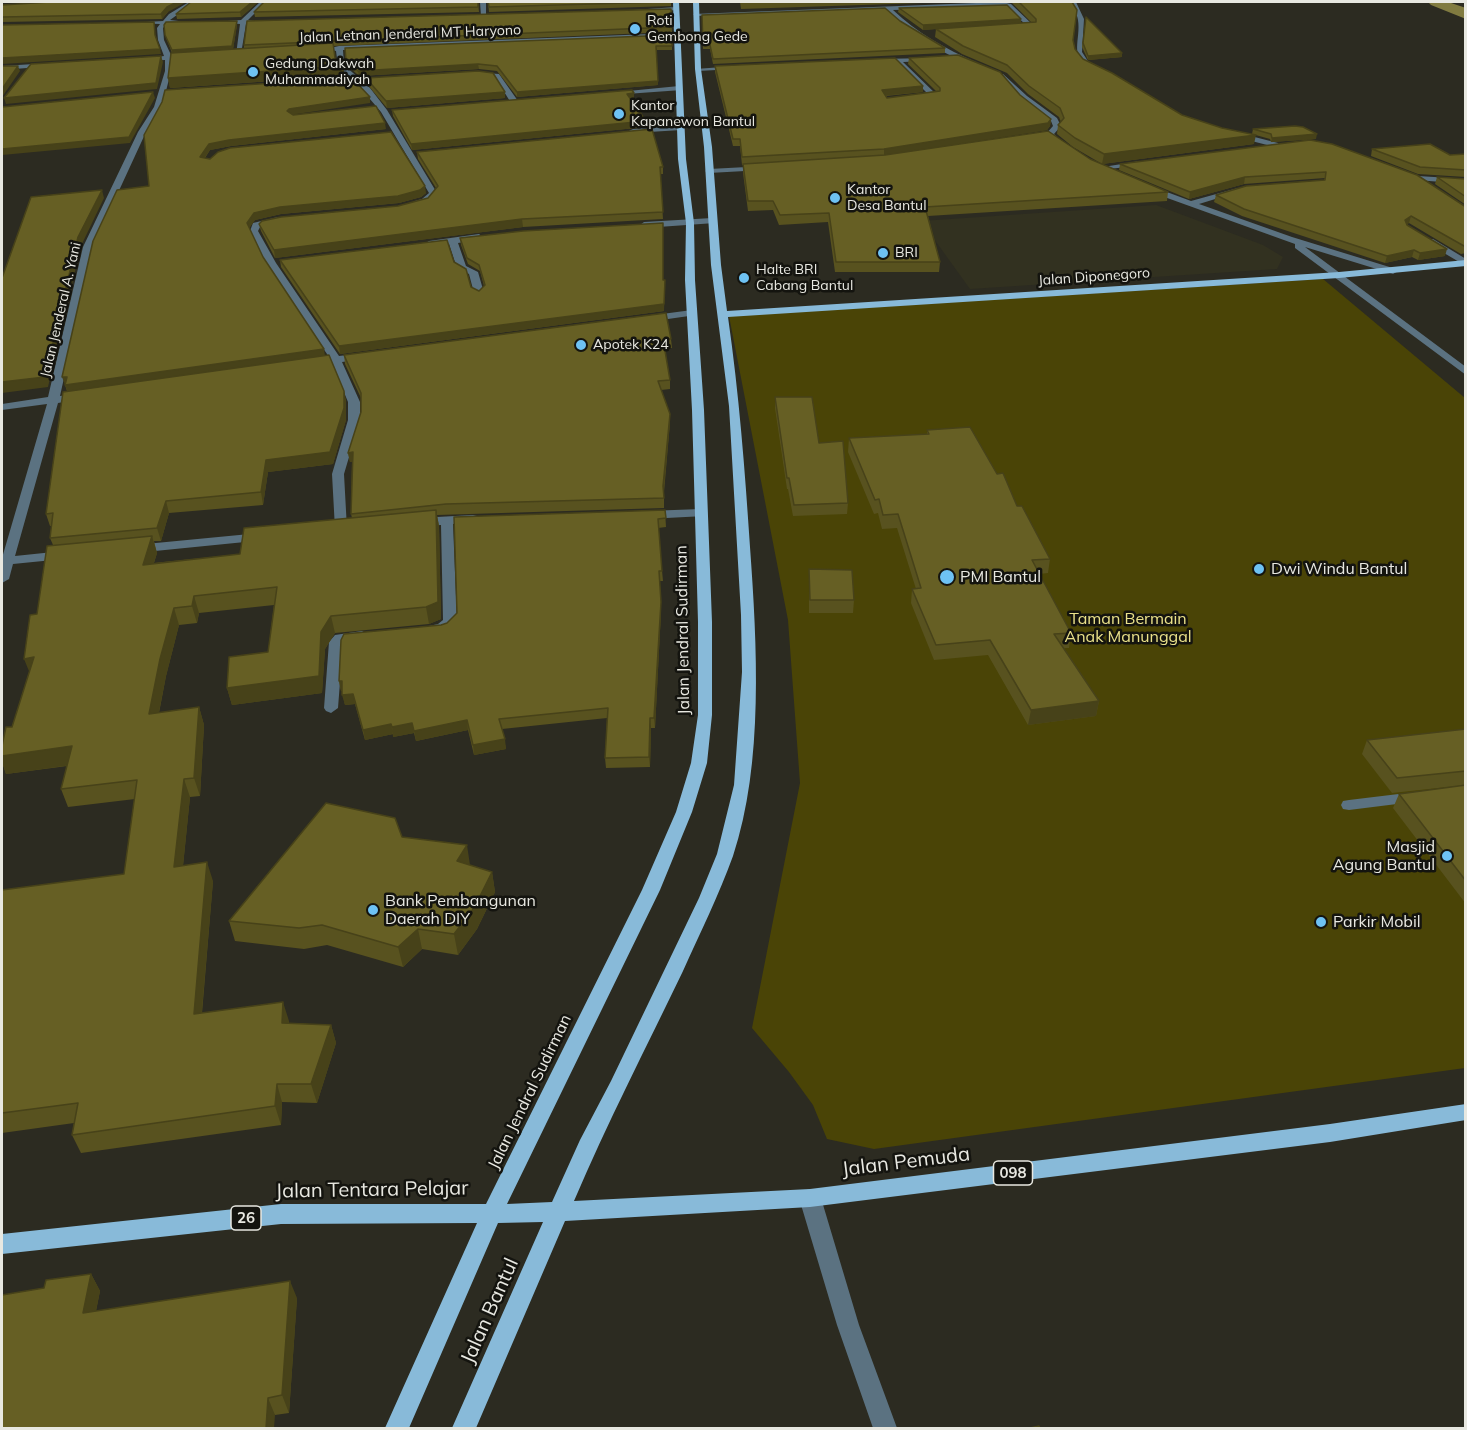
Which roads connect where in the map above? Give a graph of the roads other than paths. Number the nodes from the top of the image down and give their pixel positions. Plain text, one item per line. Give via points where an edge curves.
1 (192, 2) edge
2 (262, 2) edge
3 (483, 2) edge
4 (696, 2) edge
5 (1073, 2) edge
6 (1007, 3) edge
7 (718, 4) dead end
8 (676, 5) edge
9 (886, 7) junction
10 (617, 11) edge
11 (720, 13) junction
12 (696, 14) junction
13 (484, 16) junction
14 (494, 16) edge
15 (472, 17) edge
16 (164, 22) junction
17 (187, 22) edge
18 (209, 22) edge
19 (243, 22) junction
20 (277, 22) edge
21 (129, 23) edge
22 (1012, 30) edge
23 (931, 33) edge
24 (921, 34) junction
25 (677, 35) junction
26 (339, 48) junction
27 (316, 49) edge
28 (238, 54) junction
29 (250, 54) edge
30 (227, 55) edge
31 (203, 56) edge
32 (168, 57) junction
33 (959, 57) junction
34 (939, 58) edge
35 (949, 58) edge
36 (134, 60) edge
37 (897, 60) junction
38 (678, 61) junction
39 (874, 61) edge
40 (53, 65) edge
41 (698, 65) junction
42 (30, 66) junction
43 (749, 67) edge
44 (985, 67) edge
45 (2, 68) edge
46 (994, 71) edge
47 (1100, 71) edge
48 (469, 73) edge
49 (23, 75) edge
50 (367, 80) edge
51 (345, 81) edge
52 (356, 81) junction
53 (679, 88) junction
54 (606, 94) edge
55 (916, 98) edge
56 (526, 100) edge
57 (514, 101) junction
58 (503, 102) edge
59 (370, 108) edge
60 (386, 110) junction
61 (681, 128) junction
62 (628, 132) edge
63 (395, 133) junction
64 (1230, 133) edge
65 (384, 134) edge
66 (1050, 134) junction
67 (1038, 136) edge
68 (1286, 144) edge
69 (1275, 145) junction
70 (1252, 148) edge
71 (1069, 152) edge
72 (420, 154) edge
73 (410, 155) junction
74 (1091, 162) edge
75 (1148, 162) edge
76 (774, 168) edge
77 (1101, 168) junction
78 (1395, 170) edge
79 (710, 171) junction
80 (1116, 175) edge
81 (1417, 178) junction
82 (1466, 182) edge
83 (1139, 184) edge
84 (1244, 189) edge
85 (1437, 192) edge
86 (1189, 204) junction
87 (408, 206) edge
88 (294, 218) edge
89 (712, 221) junction
90 (690, 223) junction
91 (634, 226) edge
92 (1419, 234) edge
93 (488, 236) edge
94 (1289, 239) junction
95 (453, 241) junction
96 (419, 245) edge
97 (282, 261) edge
98 (271, 263) junction
99 (1466, 263) edge
100 (1393, 271) junction
101 (1339, 275) junction
102 (479, 294) edge
103 (692, 313) junction
104 (724, 314) junction
105 (641, 320) edge
106 (371, 355) edge
107 (336, 360) junction
108 (301, 365) edge
109 (1466, 372) edge
110 (89, 395) edge
111 (53, 400) junction
112 (2, 407) edge
113 (701, 513) junction
114 (634, 515) edge
115 (482, 519) edge
116 (447, 520) junction
117 (400, 524) edge
118 (341, 529) edge
119 (269, 536) edge
120 (126, 549) edge
121 (78, 554) edge
122 (7, 561) junction
123 (2, 579) edge
124 (417, 631) edge
125 (371, 634) edge
126 (331, 708) dead end
127 (1430, 795) edge
128 (1349, 805) dead end
129 (1466, 1112) edge
130 (810, 1198) junction
131 (559, 1212) junction
132 (492, 1213) junction
133 (2, 1244) edge
134 (397, 1428) edge
135 (465, 1428) edge
136 (885, 1428) edge

1 - 16 street
2 - 19 street
3 - 13 street
4 - 12 main road
5 - 47 street via 1081,17 1079,56
6 - 9 street
6 - 22 street via 1031,26
7 - 11 street
8 - 10 street
8 - 25 main road, Jalan Jendral Sudirman
9 - 11 street
9 - 24 street
11 - 12 street
12 - 41 main road
13 - 14 street
13 - 15 street
16 - 17 street
16 - 21 street
16 - 32 street, Jalan Jenderal A. Yani via 160,31
18 - 19 street
19 - 20 street
19 - 28 street
23 - 24 street
24 - 33 street
25 - 26 street, Jalan Letnan Jenderal MT Haryono
25 - 38 main road, Jalan Jendral Sudirman
26 - 27 street, Jalan Letnan Jenderal MT Haryono
26 - 52 street via 341,66
28 - 29 street
28 - 30 street
31 - 32 street
32 - 36 street
32 - 111 street, Jalan Jenderal A. Yani via 158,107 142,132 88,247
33 - 35 street
33 - 44 street
34 - 37 street
37 - 39 street
37 - 55 street via 934,96
38 - 41 main road
38 - 53 main road, Jalan Jendral Sudirman
40 - 42 street
41 - 43 street
41 - 79 main road
42 - 45 street
42 - 49 street
46 - 66 street via 1054,120 1057,126
48 - 57 street via 497,75
50 - 52 street
51 - 52 street
52 - 60 street
53 - 54 street
53 - 61 main road, Jalan Jendral Sudirman
56 - 57 street
57 - 58 street
59 - 60 street
60 - 63 street
61 - 62 street
61 - 90 main road, Jalan Jendral Sudirman
63 - 65 street
63 - 73 street
64 - 69 street
66 - 67 street
66 - 71 street
68 - 69 street
69 - 70 street
72 - 73 street
73 - 87 street via 433,193 425,201
74 - 77 street
75 - 77 street
76 - 79 street
77 - 80 street
78 - 81 street
79 - 89 main road
81 - 82 street
81 - 85 street
83 - 86 street
84 - 86 street
86 - 94 street
88 - 98 street via 256,225 254,231
89 - 90 street
89 - 104 main road
90 - 91 street
90 - 103 main road, Jalan Jendral Sudirman
92 - 99 street
93 - 95 street
94 - 100 street
94 - 101 street
95 - 96 street
95 - 102 street via 462,268 473,272
97 - 98 street
98 - 107 street
99 - 100 main road, Jalan Diponegoro
100 - 101 main road, Jalan Diponegoro
101 - 104 main road, Jalan Diponegoro
101 - 109 street
103 - 105 street
103 - 113 main road, Jalan Jendral Sudirman
104 - 131 main road via 735,406 748,615 749,672 742,785 725,854 708,898
106 - 107 street
107 - 108 street
107 - 118 street via 354,402 354,420 338,474
110 - 111 street
111 - 112 street
111 - 122 street, Jalan Jenderal A. Yani
113 - 114 street
113 - 132 main road, Jalan Jendral Sudirman via 705,715 699,763 651,890
115 - 116 street
116 - 117 street
116 - 124 street via 450,621 442,628
119 - 120 street
121 - 122 street
122 - 123 street, Jalan Jenderal A. Yani
125 - 126 street via 347,636 336,642
127 - 128 street
129 - 130 main road, Jalan Pemuda / 098 via 1330,1133
130 - 131 main road, Jalan Pemuda / 098
130 - 136 street via 848,1325
131 - 132 main road, Jalan Pemuda / 26
131 - 135 main road, Jalan Bantul
132 - 133 main road, Jalan Tentara Pelajar / 26 via 281,1214
132 - 134 main road

